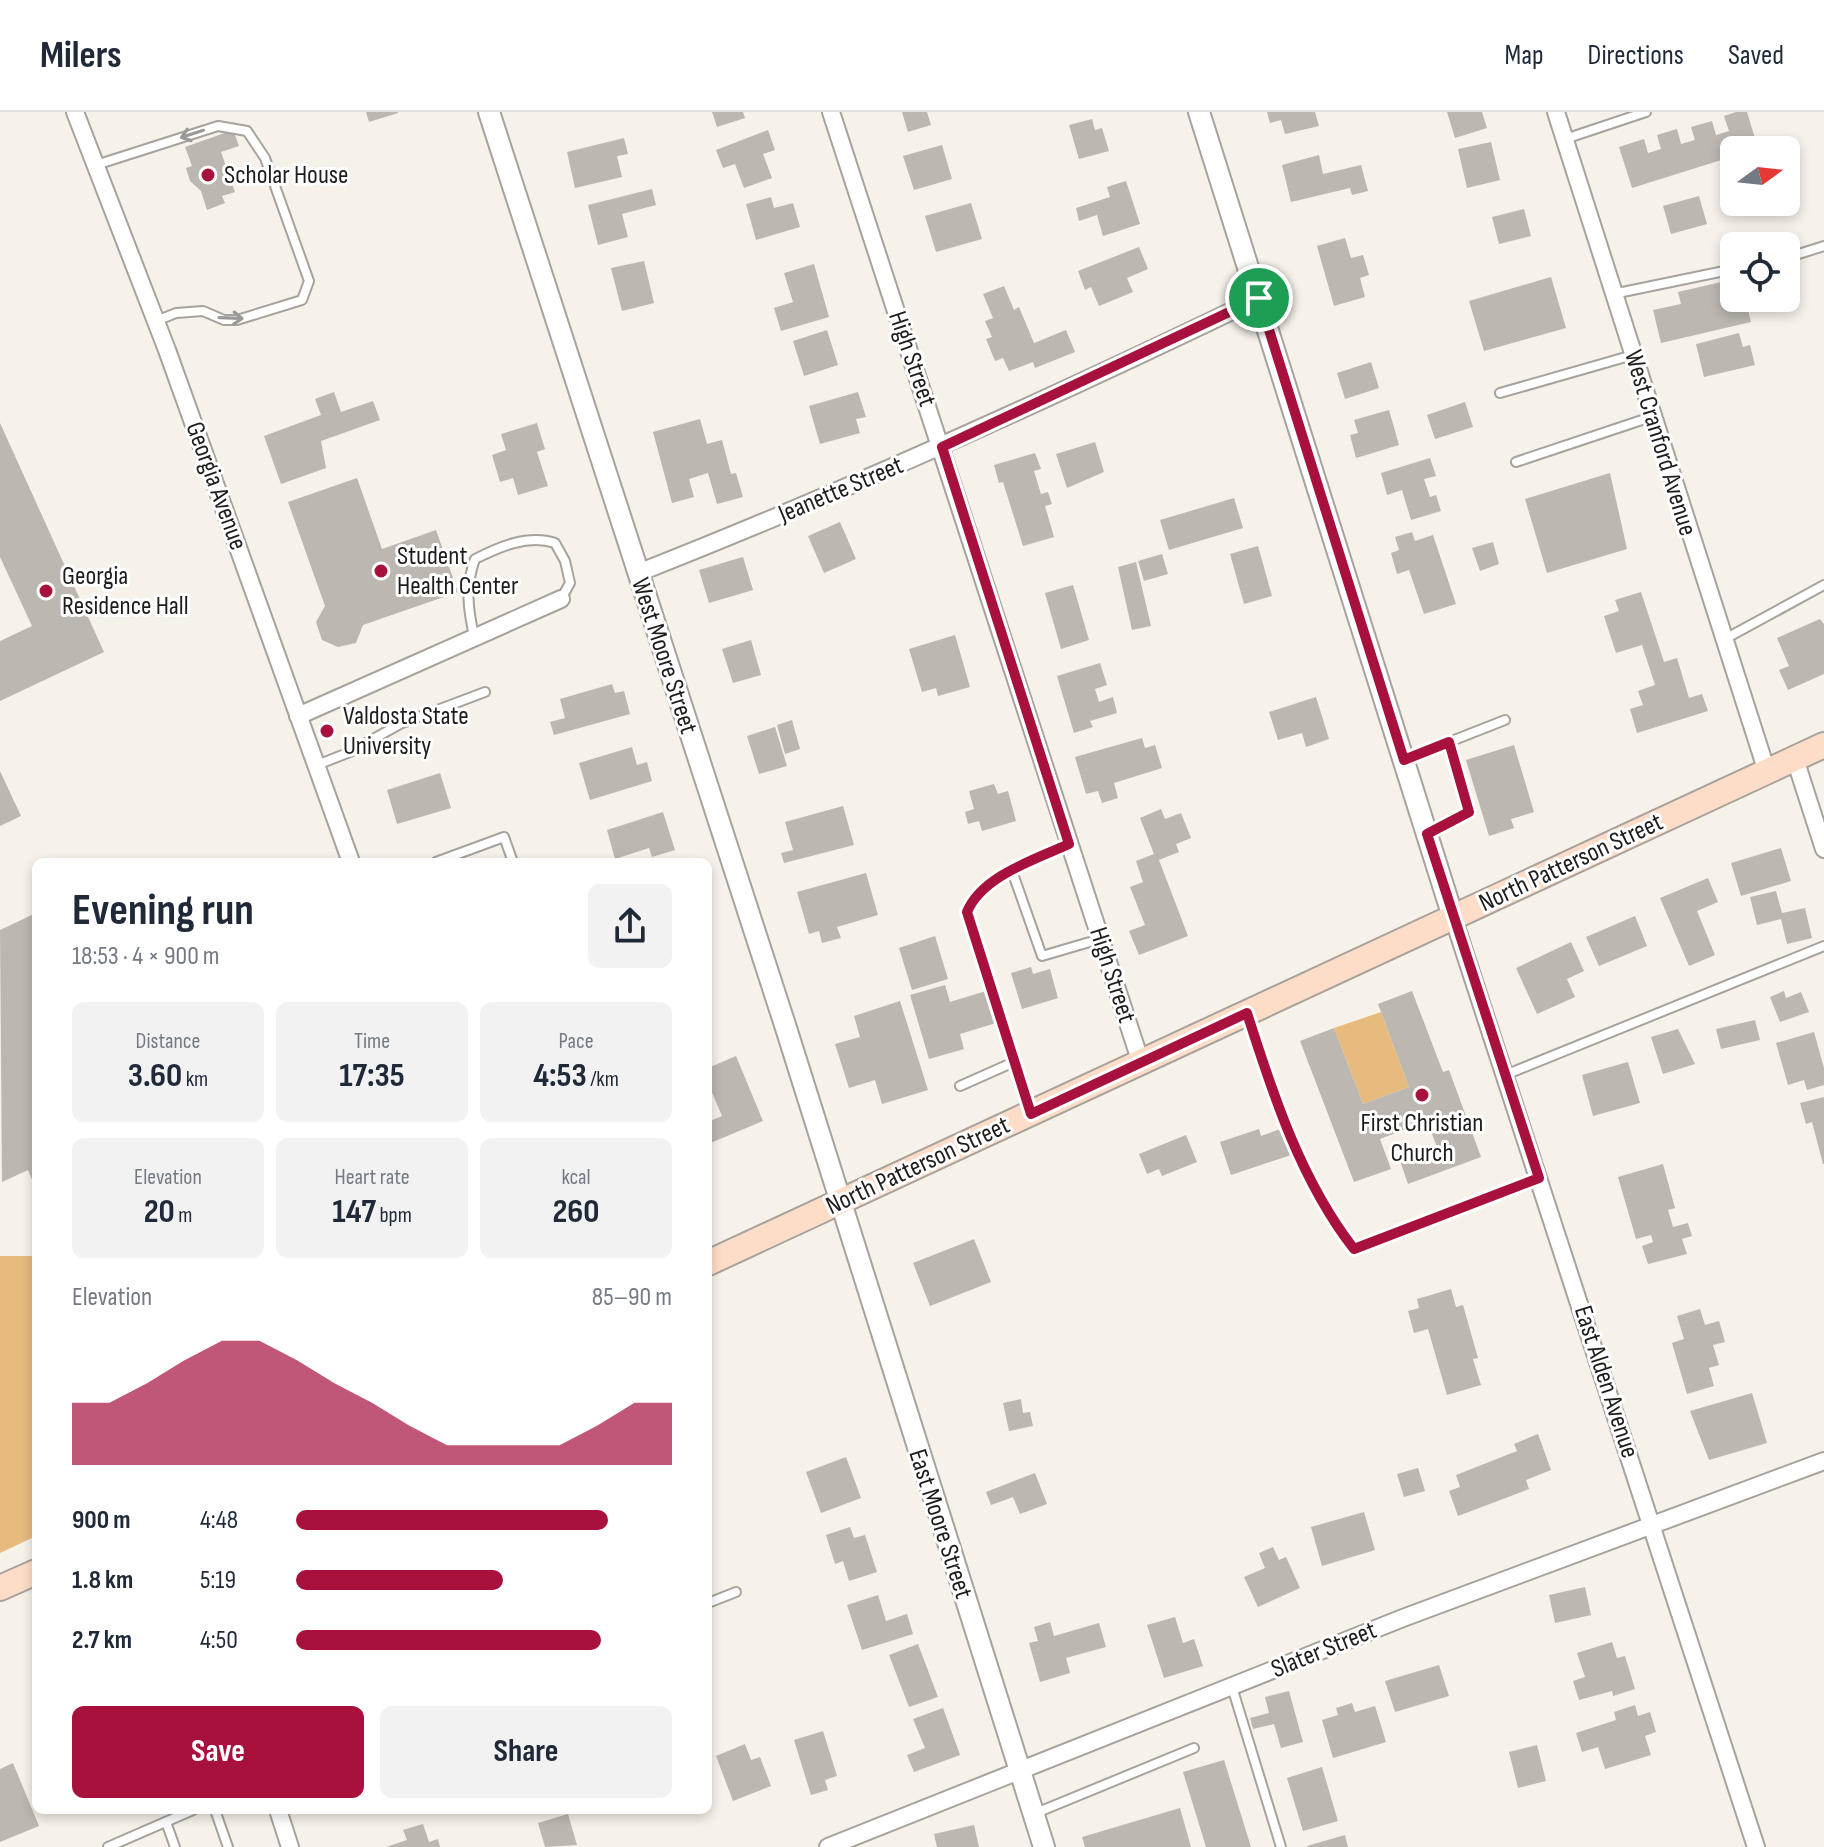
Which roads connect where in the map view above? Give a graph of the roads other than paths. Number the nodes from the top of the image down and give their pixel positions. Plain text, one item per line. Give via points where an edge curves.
1 (75, 112) edge
2 (489, 112) edge
3 (831, 112) edge
4 (1199, 112) edge
5 (1556, 112) edge
6 (1646, 112) edge
7 (1565, 139) junction
8 (96, 165) junction
9 (1824, 246) edge
10 (1800, 254) edge
11 (1720, 272) edge
12 (1613, 294) junction
13 (1259, 298) junction
14 (156, 321) junction
15 (1633, 355) junction
16 (1500, 393) dead end
17 (1651, 417) junction
18 (942, 447) junction
19 (1516, 462) dead end
20 (638, 573) junction
21 (1824, 585) edge
22 (561, 599) joint
23 (474, 636) junction
24 (1722, 640) junction
25 (485, 692) dead end
26 (298, 716) junction
27 (1505, 720) dead end
28 (1449, 742) junction
29 (1824, 745) edge
30 (1795, 759) junction
31 (1404, 760) junction
32 (316, 766) junction
33 (1767, 772) junction
34 (1427, 834) junction
35 (1069, 844) junction
36 (1824, 849) edge
37 (350, 858) edge
38 (447, 858) edge
39 (512, 858) edge
40 (1012, 871) junction
41 (1453, 917) junction
42 (1100, 939) junction
43 (1824, 946) edge
44 (1247, 1013) junction
45 (1014, 1062) junction
46 (1141, 1063) junction
47 (1505, 1075) junction
48 (960, 1086) dead end
49 (1031, 1114) junction
50 (1539, 1178) junction
51 (838, 1201) junction
52 (712, 1261) edge
53 (1824, 1461) edge
54 (1653, 1526) junction
55 (32, 1574) edge
56 (0, 1588) edge
57 (736, 1592) dead end
58 (712, 1601) edge
59 (1232, 1687) junction
60 (1194, 1748) dead end
61 (1018, 1772) junction
62 (184, 1814) edge
63 (216, 1814) edge
64 (279, 1814) edge
65 (1033, 1814) junction
66 (166, 1822) junction
67 (120, 1844) edge
68 (108, 1847) edge
69 (175, 1847) edge
70 (228, 1847) edge
71 (290, 1847) edge
72 (828, 1847) edge
73 (1044, 1847) edge
74 (1281, 1847) edge
75 (1756, 1847) edge

1 - 8 street, Georgia Avenue
2 - 20 street, West Moore Street
3 - 18 street, High Street
4 - 13 street
5 - 7 street, West Cranford Avenue
6 - 7 lane
7 - 12 street, West Cranford Avenue
8 - 14 street, Georgia Avenue
14 -> 8 lane via 203,311 237,320 302,300 309,281 265,158 247,131 218,126
9 - 10 lane
11 - 12 lane
12 - 15 street, West Cranford Avenue
13 - 18 street, Jeanette Street
13 - 31 street
14 - 26 street, Georgia Avenue
15 - 16 lane
15 - 17 street, West Cranford Avenue
17 - 19 lane
17 - 24 street, West Cranford Avenue
18 - 20 street, Jeanette Street
18 - 35 street, High Street
20 - 51 street, West Moore Street
21 - 24 lane
22 - 23 street
22 - 23 lane via 570,583 555,543 522,540 488,553 475,559 469,577 467,602
23 - 26 street
24 - 33 street, West Cranford Avenue
25 - 32 lane via 400,724
26 - 32 street, Georgia Avenue
27 - 28 lane
28 - 31 lane
28 - 34 lane via 1469,812
29 - 30 main road, North Patterson Street
30 - 33 main road, North Patterson Street
30 - 36 street
31 - 34 street
32 - 37 street, Georgia Avenue
33 - 41 main road, North Patterson Street
34 - 41 street
35 - 40 lane
35 - 42 street, High Street
38 - 39 lane via 504,837
40 - 42 lane via 1042,956
40 - 45 lane via 974,896 967,912
41 - 44 main road, North Patterson Street
41 - 47 street, East Alden Avenue
42 - 46 street, High Street
43 - 47 lane
44 - 46 main road, North Patterson Street
44 - 50 lane via 1272,1092 1326,1213 1354,1249
45 - 48 lane
45 - 49 lane
46 - 49 main road, North Patterson Street
47 - 50 street, East Alden Avenue
49 - 51 main road, North Patterson Street
50 - 54 street, East Alden Avenue
51 - 52 main road, North Patterson Street
51 - 61 street, East Moore Street
53 - 54 street, Slater Street
54 - 59 street, Slater Street
54 - 75 street, East Alden Avenue
55 - 56 main road
57 - 58 lane
59 - 61 street, Slater Street
59 - 74 lane
60 - 65 lane
61 - 65 street, East Moore Street
61 - 72 street, Slater Street
62 - 66 lane
63 - 70 lane
64 - 71 street
65 - 73 street, East Moore Street
66 - 67 lane
66 - 69 lane
67 - 68 lane

